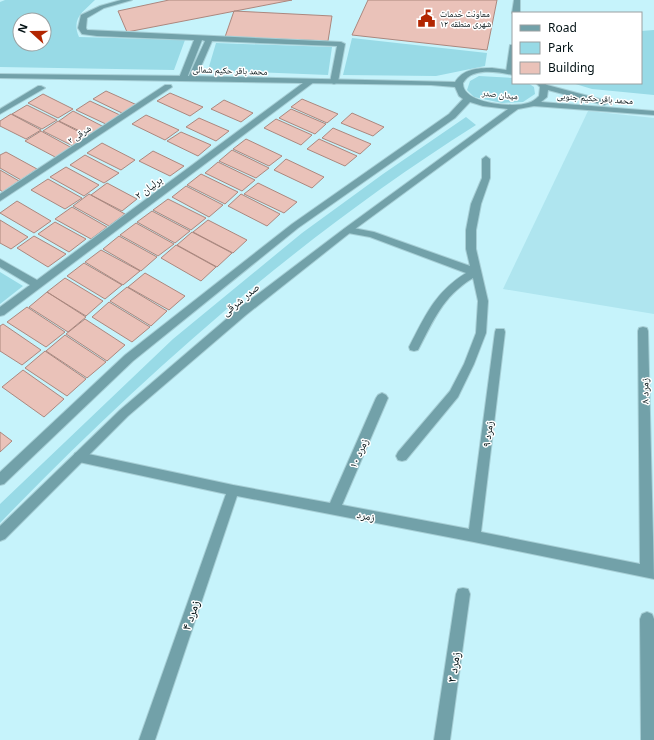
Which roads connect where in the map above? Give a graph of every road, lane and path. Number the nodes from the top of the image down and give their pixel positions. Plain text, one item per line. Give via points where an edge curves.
1 (129, 0) edge
2 (517, 0) edge
3 (516, 12) edge
4 (199, 38) junction
5 (209, 39) junction
6 (512, 73) edge
7 (0, 76) edge
8 (183, 78) junction
9 (192, 78) junction
10 (310, 82) junction
11 (334, 82) junction
12 (458, 85) junction
13 (542, 85) edge
14 (168, 87) dead end
15 (42, 88) dead end
16 (468, 99) junction
17 (534, 104) junction
18 (516, 107) junction
19 (654, 108) edge
20 (0, 112) edge
21 (654, 112) edge
22 (486, 160) dead end
23 (0, 198) edge
24 (348, 230) junction
25 (0, 262) edge
26 (475, 272) junction
27 (36, 284) junction
28 (0, 312) edge
29 (643, 331) dead end
30 (500, 332) dead end
31 (414, 347) dead end
32 (382, 398) dead end
33 (402, 456) dead end
34 (79, 457) junction
35 (0, 480) edge
36 (233, 490) junction
37 (334, 508) junction
38 (0, 535) edge
39 (474, 536) junction
40 (650, 572) edge
41 (463, 594) dead end
42 (647, 619) dead end
43 (147, 740) edge
44 (442, 740) edge
45 (649, 740) edge

1 - 4 street via 102,7 84,18 82,28 85,32 97,34
2 - 3 street
4 - 5 street
4 - 8 street
5 - 9 street
5 - 11 street via 341,44
6 - 12 street, میدان صدر via 472,72 465,75
7 - 8 street, محمد باقر حکیم شمالی
8 - 9 street, محمد باقر حکیم شمالی
9 - 10 street, محمد باقر حکیم شمالی
10 - 11 street, محمد باقر حکیم شمالی
10 - 27 street, برلیان ۲
11 - 12 street, محمد باقر حکیم شمالی
12 - 16 street, میدان صدر
13 - 17 street, میدان صدر via 543,97
13 - 19 street, محمد باقر حکیم جنوبی via 603,103
14 - 23 street, ۲ شرقی
15 - 20 street
16 - 18 street, میدان صدر
16 - 35 street, صدر شرقی via 452,116 295,226 129,358
17 - 18 street, میدان صدر
17 - 21 street, محمد باقر حکیم جنوبی
18 - 24 street, صدر شرقی
22 - 26 street via 486,178 476,204 471,230
24 - 26 street via 371,234
24 - 34 street, صدر شرقی via 242,312 124,413
25 - 27 street
26 - 31 street via 455,284 436,305
26 - 33 street via 483,302 481,333 469,364 454,394
27 - 28 street, برلیان ۲
29 - 40 street, زمرد ۸
30 - 39 street, زمرد ۹
32 - 37 street, زمرد ۱۰
34 - 36 street, زمرد
34 - 38 street, صدر شرقی
36 - 37 street, زمرد
36 - 43 street, زمرد ۴
37 - 39 street, زمرد
39 - 40 street, زمرد
41 - 44 street, زمرد ۳
42 - 45 street

